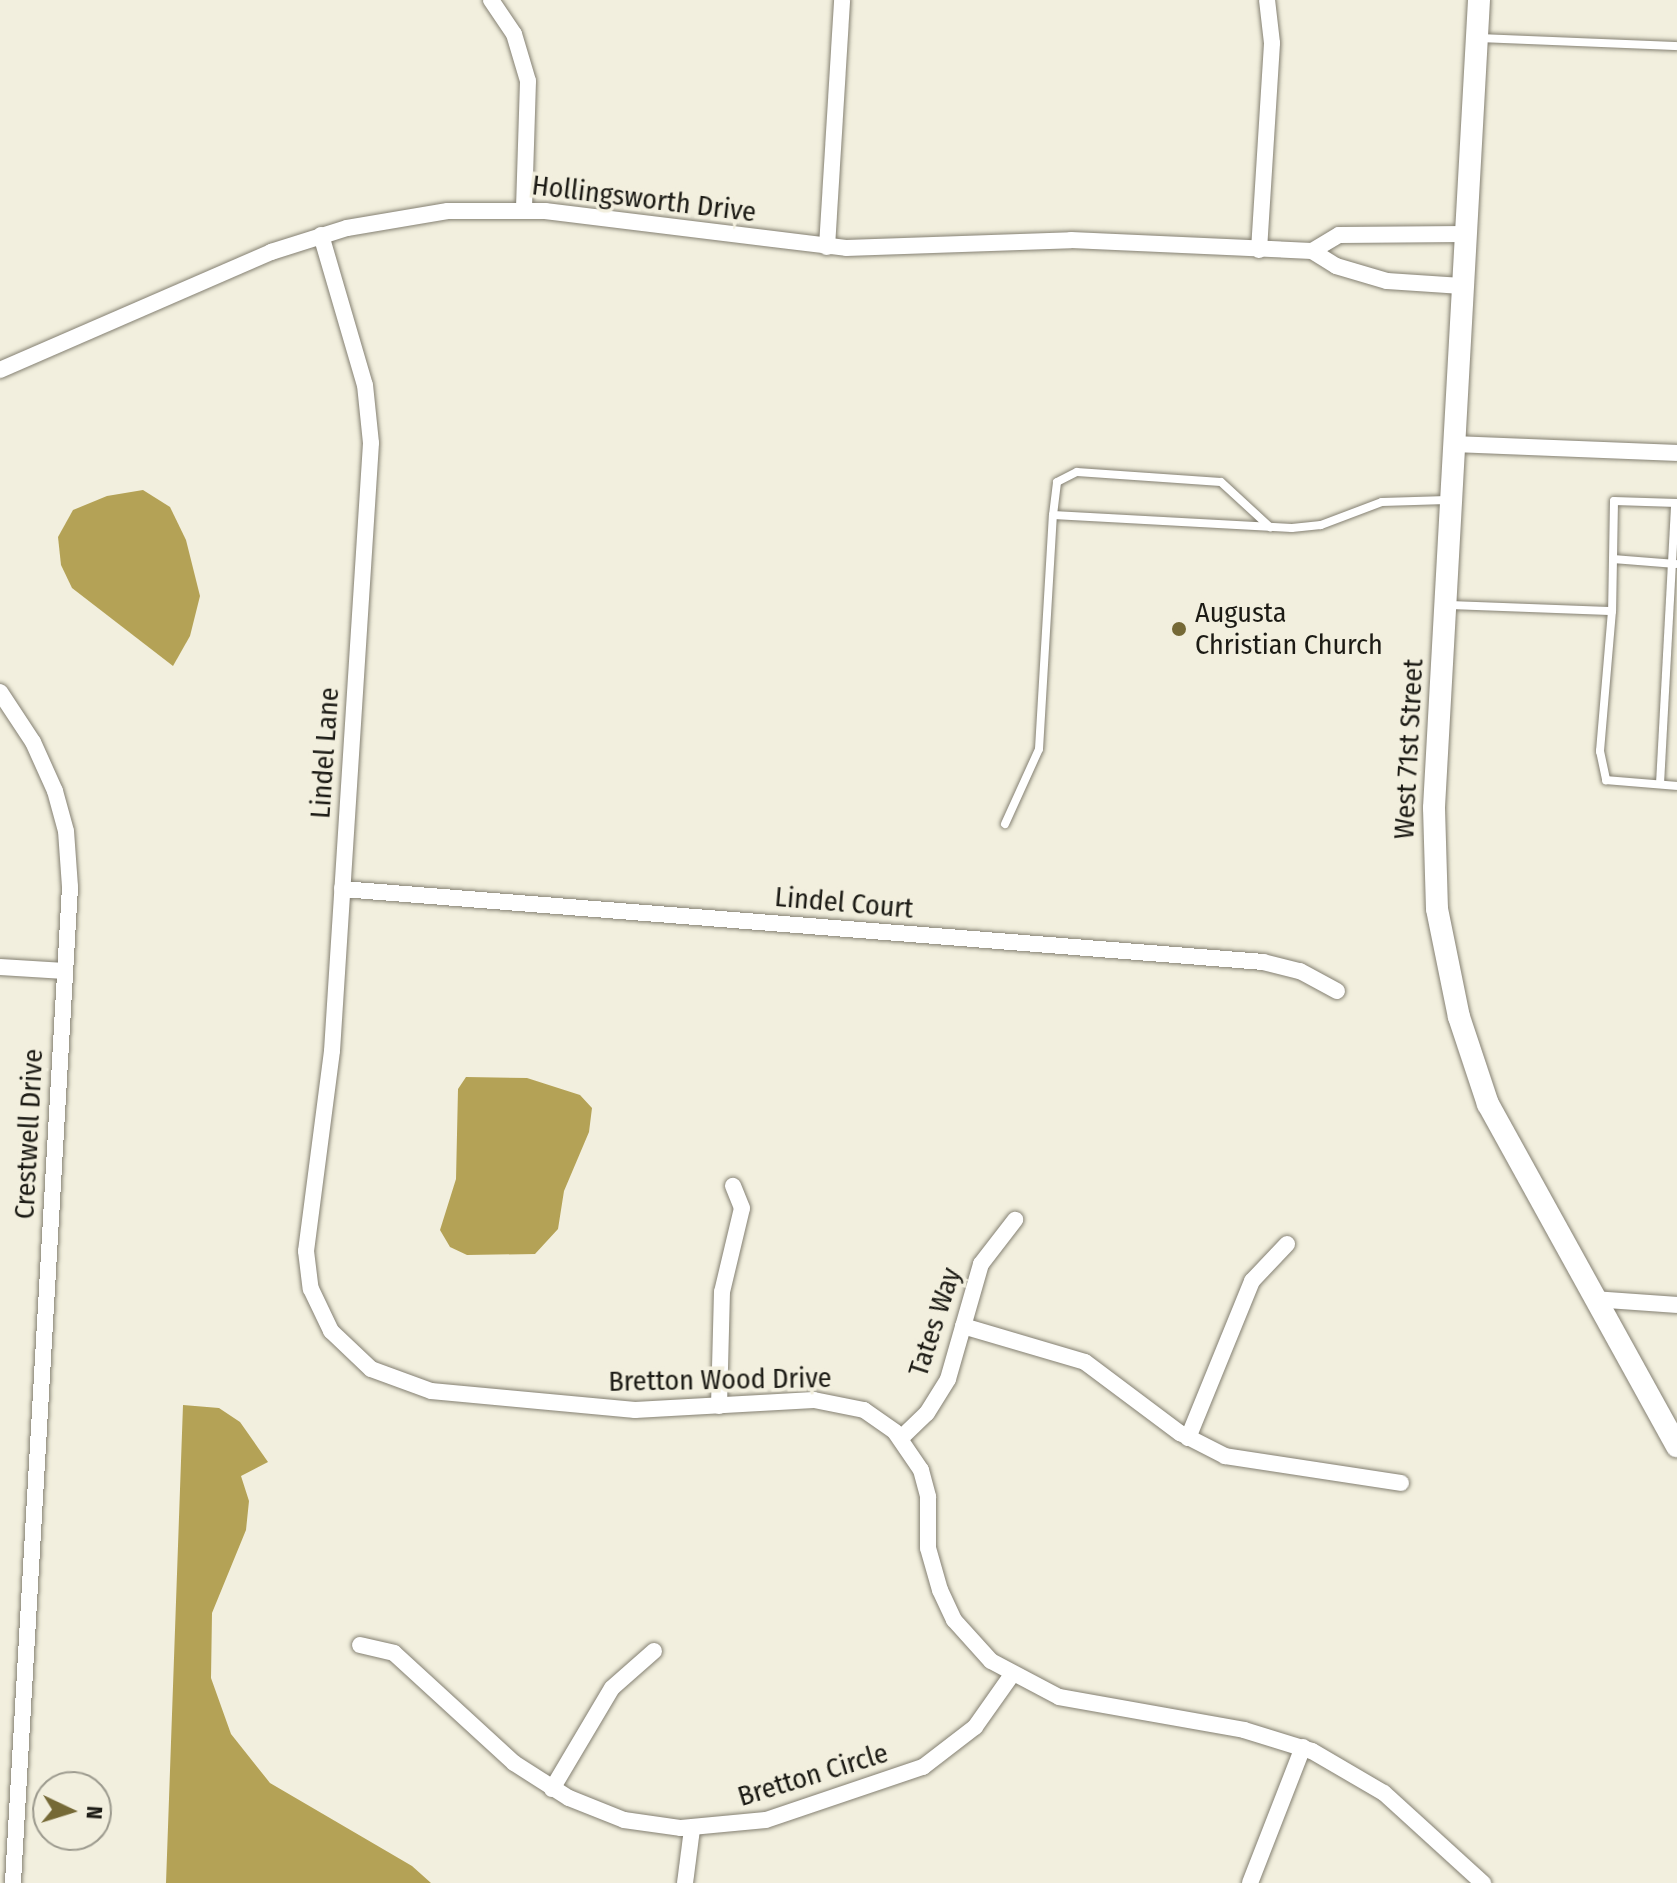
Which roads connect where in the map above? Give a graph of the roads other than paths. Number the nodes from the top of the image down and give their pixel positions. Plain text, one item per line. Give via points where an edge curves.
1 (491, 0) edge
2 (842, 0) edge
3 (1267, 0) edge
4 (1479, 0) edge
5 (1476, 38) junction
6 (1677, 46) edge
7 (524, 210) junction
8 (1465, 234) junction
9 (321, 235) junction
10 (827, 247) junction
11 (1259, 250) junction
12 (1312, 251) junction
13 (1462, 286) junction
14 (0, 370) edge
15 (1455, 444) junction
16 (1677, 453) edge
17 (1452, 500) junction
18 (1676, 503) edge
19 (1053, 515) junction
20 (1270, 527) junction
21 (1613, 559) junction
22 (1675, 564) edge
23 (1446, 605) junction
24 (1612, 611) junction
25 (0, 692) edge
26 (1660, 784) junction
27 (1677, 786) edge
28 (1005, 824) dead end
29 (342, 889) junction
30 (0, 967) edge
31 (65, 971) junction
32 (1337, 991) dead end
33 (733, 1186) dead end
34 (1015, 1220) dead end
35 (1287, 1244) dead end
36 (308, 1279) joint
37 (1594, 1299) junction
38 (1677, 1305) edge
39 (963, 1326) junction
40 (719, 1406) junction
41 (901, 1438) junction
42 (1188, 1438) junction
43 (1677, 1446) edge
44 (1401, 1483) dead end
45 (360, 1645) dead end
46 (654, 1651) dead end
47 (1011, 1676) junction
48 (1303, 1747) junction
49 (552, 1789) junction
50 (692, 1829) junction
51 (13, 1883) edge
52 (685, 1883) edge
53 (1250, 1883) edge
54 (1483, 1883) edge

1 - 7 street via 514,34 528,81
2 - 10 street
3 - 11 street via 1272,43
4 - 5 main road, West 71st Street
5 - 6 lane
5 - 8 main road, West 71st Street
7 - 9 street, Hollingsworth Drive via 430,213
7 - 10 street, Hollingsworth Drive
8 - 12 street, Hollingsworth Drive via 1339,235
8 - 13 main road, West 71st Street
9 - 14 street, Hollingsworth Drive via 251,260
9 - 29 street, Lindel Lane via 365,385 371,443
10 - 11 street, Hollingsworth Drive via 904,249 1071,240
11 - 12 street, Hollingsworth Drive
12 - 13 street, Hollingsworth Drive via 1336,266 1387,281
13 - 15 main road, West 71st Street
15 - 16 street
15 - 17 main road, West 71st Street
17 - 20 lane via 1382,502 1321,525
17 - 23 main road, West 71st Street
18 - 21 lane via 1614,501
18 - 22 lane
19 - 20 lane
19 - 20 lane via 1057,482 1077,472 1221,482
19 - 28 lane via 1039,749
21 - 22 lane
21 - 24 lane
22 - 26 lane
23 - 24 lane
23 - 37 main road, West 71st Street via 1434,854 1449,981 1488,1104
24 - 26 lane via 1600,751 1606,780
25 - 31 street, Crestwell Drive via 48,771 63,820 70,887
26 - 27 lane
29 - 32 street, Lindel Court via 1263,962 1300,971
29 - 36 street, Lindel Lane via 332,1051 308,1232
30 - 31 street
31 - 51 street, Crestwell Drive
33 - 40 street via 742,1208 722,1292
34 - 39 street, Tates Way via 981,1264
35 - 42 street via 1252,1281
36 - 40 street, Bretton Wood Drive via 326,1323 343,1345 371,1369 413,1387 611,1409
37 - 38 street
37 - 43 main road, West 71st Street
39 - 41 street, Tates Way via 948,1379 927,1413
39 - 42 street via 1085,1362
40 - 41 street, Bretton Wood Drive via 837,1402 873,1415
41 - 47 street, Bretton Wood Drive via 925,1481 928,1548 944,1601 975,1646
42 - 44 street via 1235,1458
45 - 49 street, Bretton Circle via 394,1653 514,1763
46 - 49 street via 612,1688
47 - 48 street, Bretton Wood Drive via 1066,1699 1244,1730
47 - 50 street, Bretton Circle via 968,1733 923,1767 766,1820
48 - 53 street
48 - 54 street, Bretton Wood Drive via 1384,1793
49 - 50 street, Bretton Circle via 614,1817
50 - 52 street

